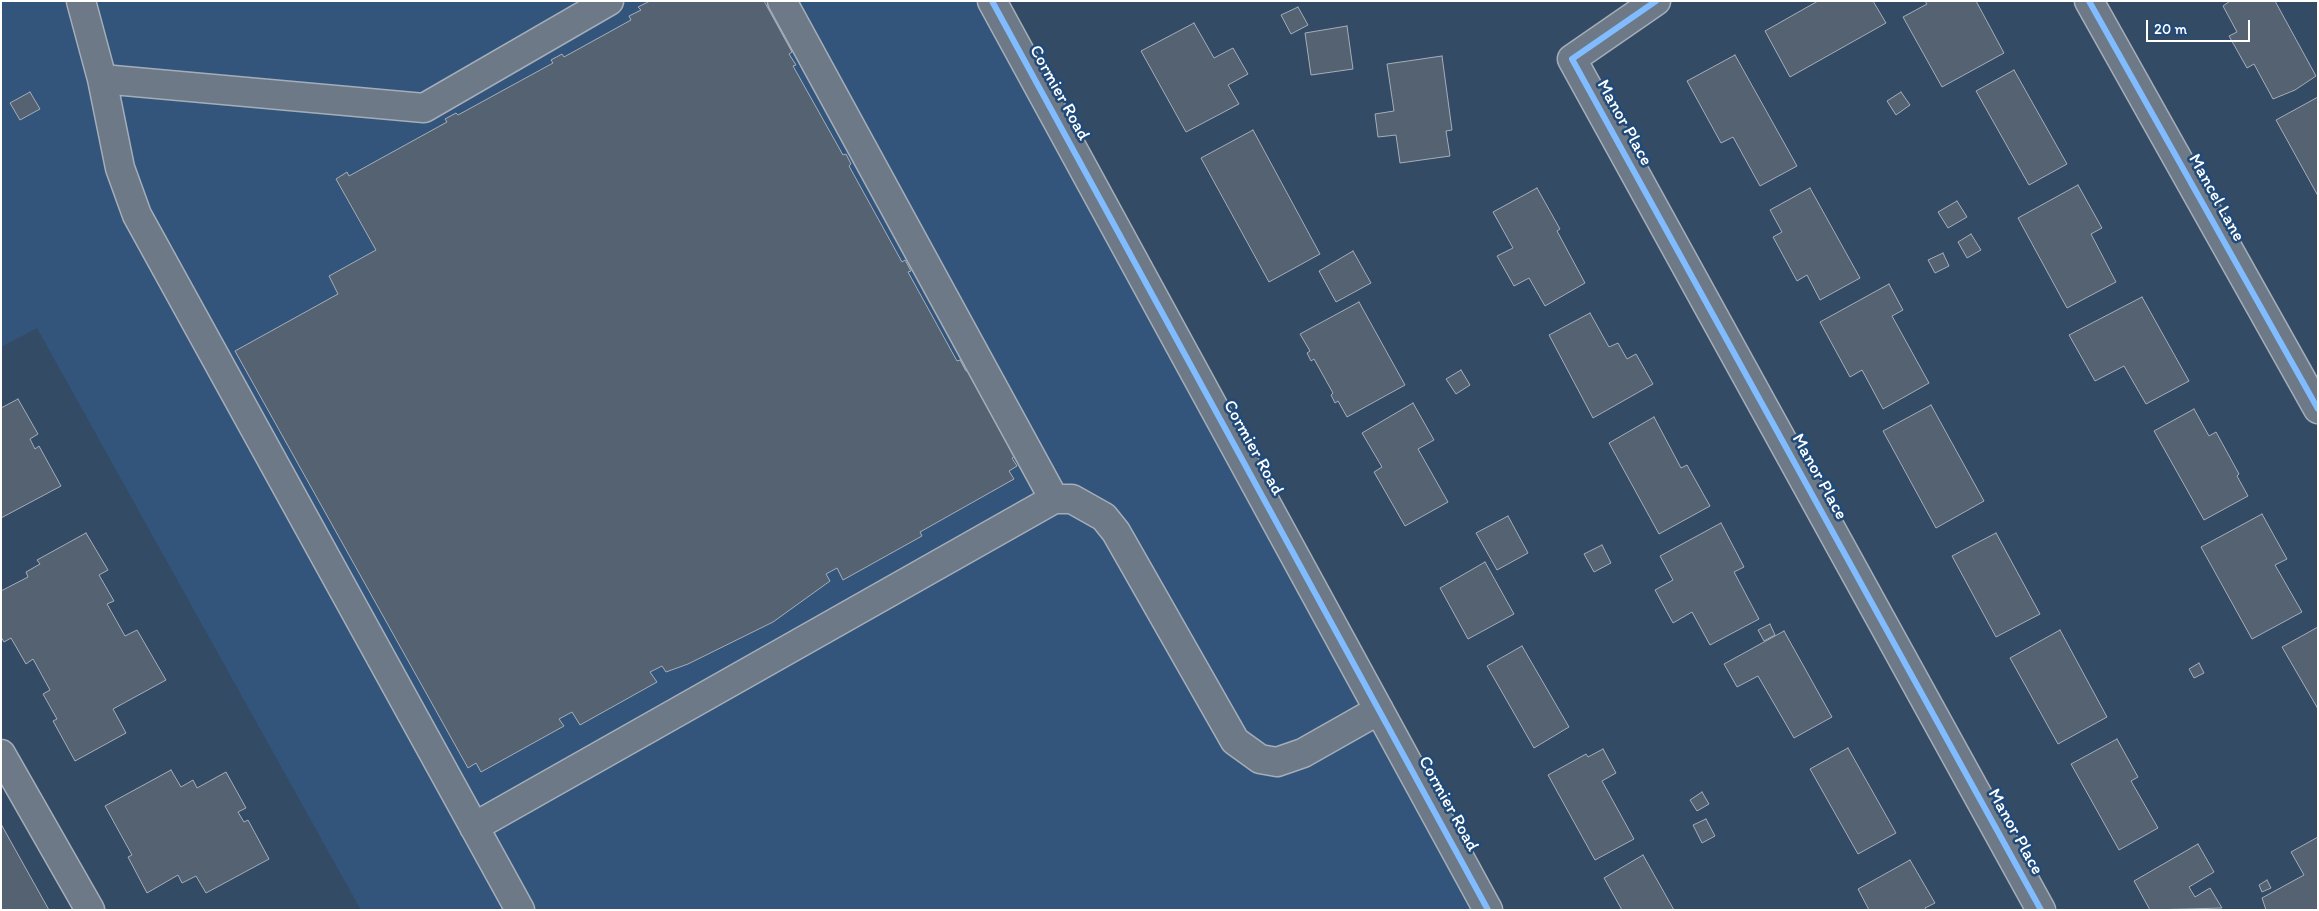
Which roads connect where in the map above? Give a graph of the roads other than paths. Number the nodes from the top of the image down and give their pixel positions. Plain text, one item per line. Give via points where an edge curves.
1 (81, 1) edge
2 (609, 1) edge
3 (782, 1) edge
4 (992, 1) edge
5 (1656, 1) edge
6 (2089, 1) edge
7 (102, 79) junction
8 (2318, 409) edge
9 (1054, 499) junction
10 (1380, 710) junction
11 (1, 754) edge
12 (474, 827) junction
13 (90, 910) edge
14 (520, 910) edge
15 (1488, 910) edge
16 (2041, 910) edge

1 - 7 street
2 - 7 street via 424,108
3 - 9 street
4 - 10 street, Cormier Road
5 - 16 street, Manor Place via 1572,59
6 - 8 street, Mancel Lane
7 - 12 street via 120,168 138,215
9 - 10 street via 1072,499 1104,518 1116,532 1235,741 1260,760 1276,762 1303,753
9 - 12 street
10 - 15 street, Cormier Road
11 - 13 street
12 - 14 street

